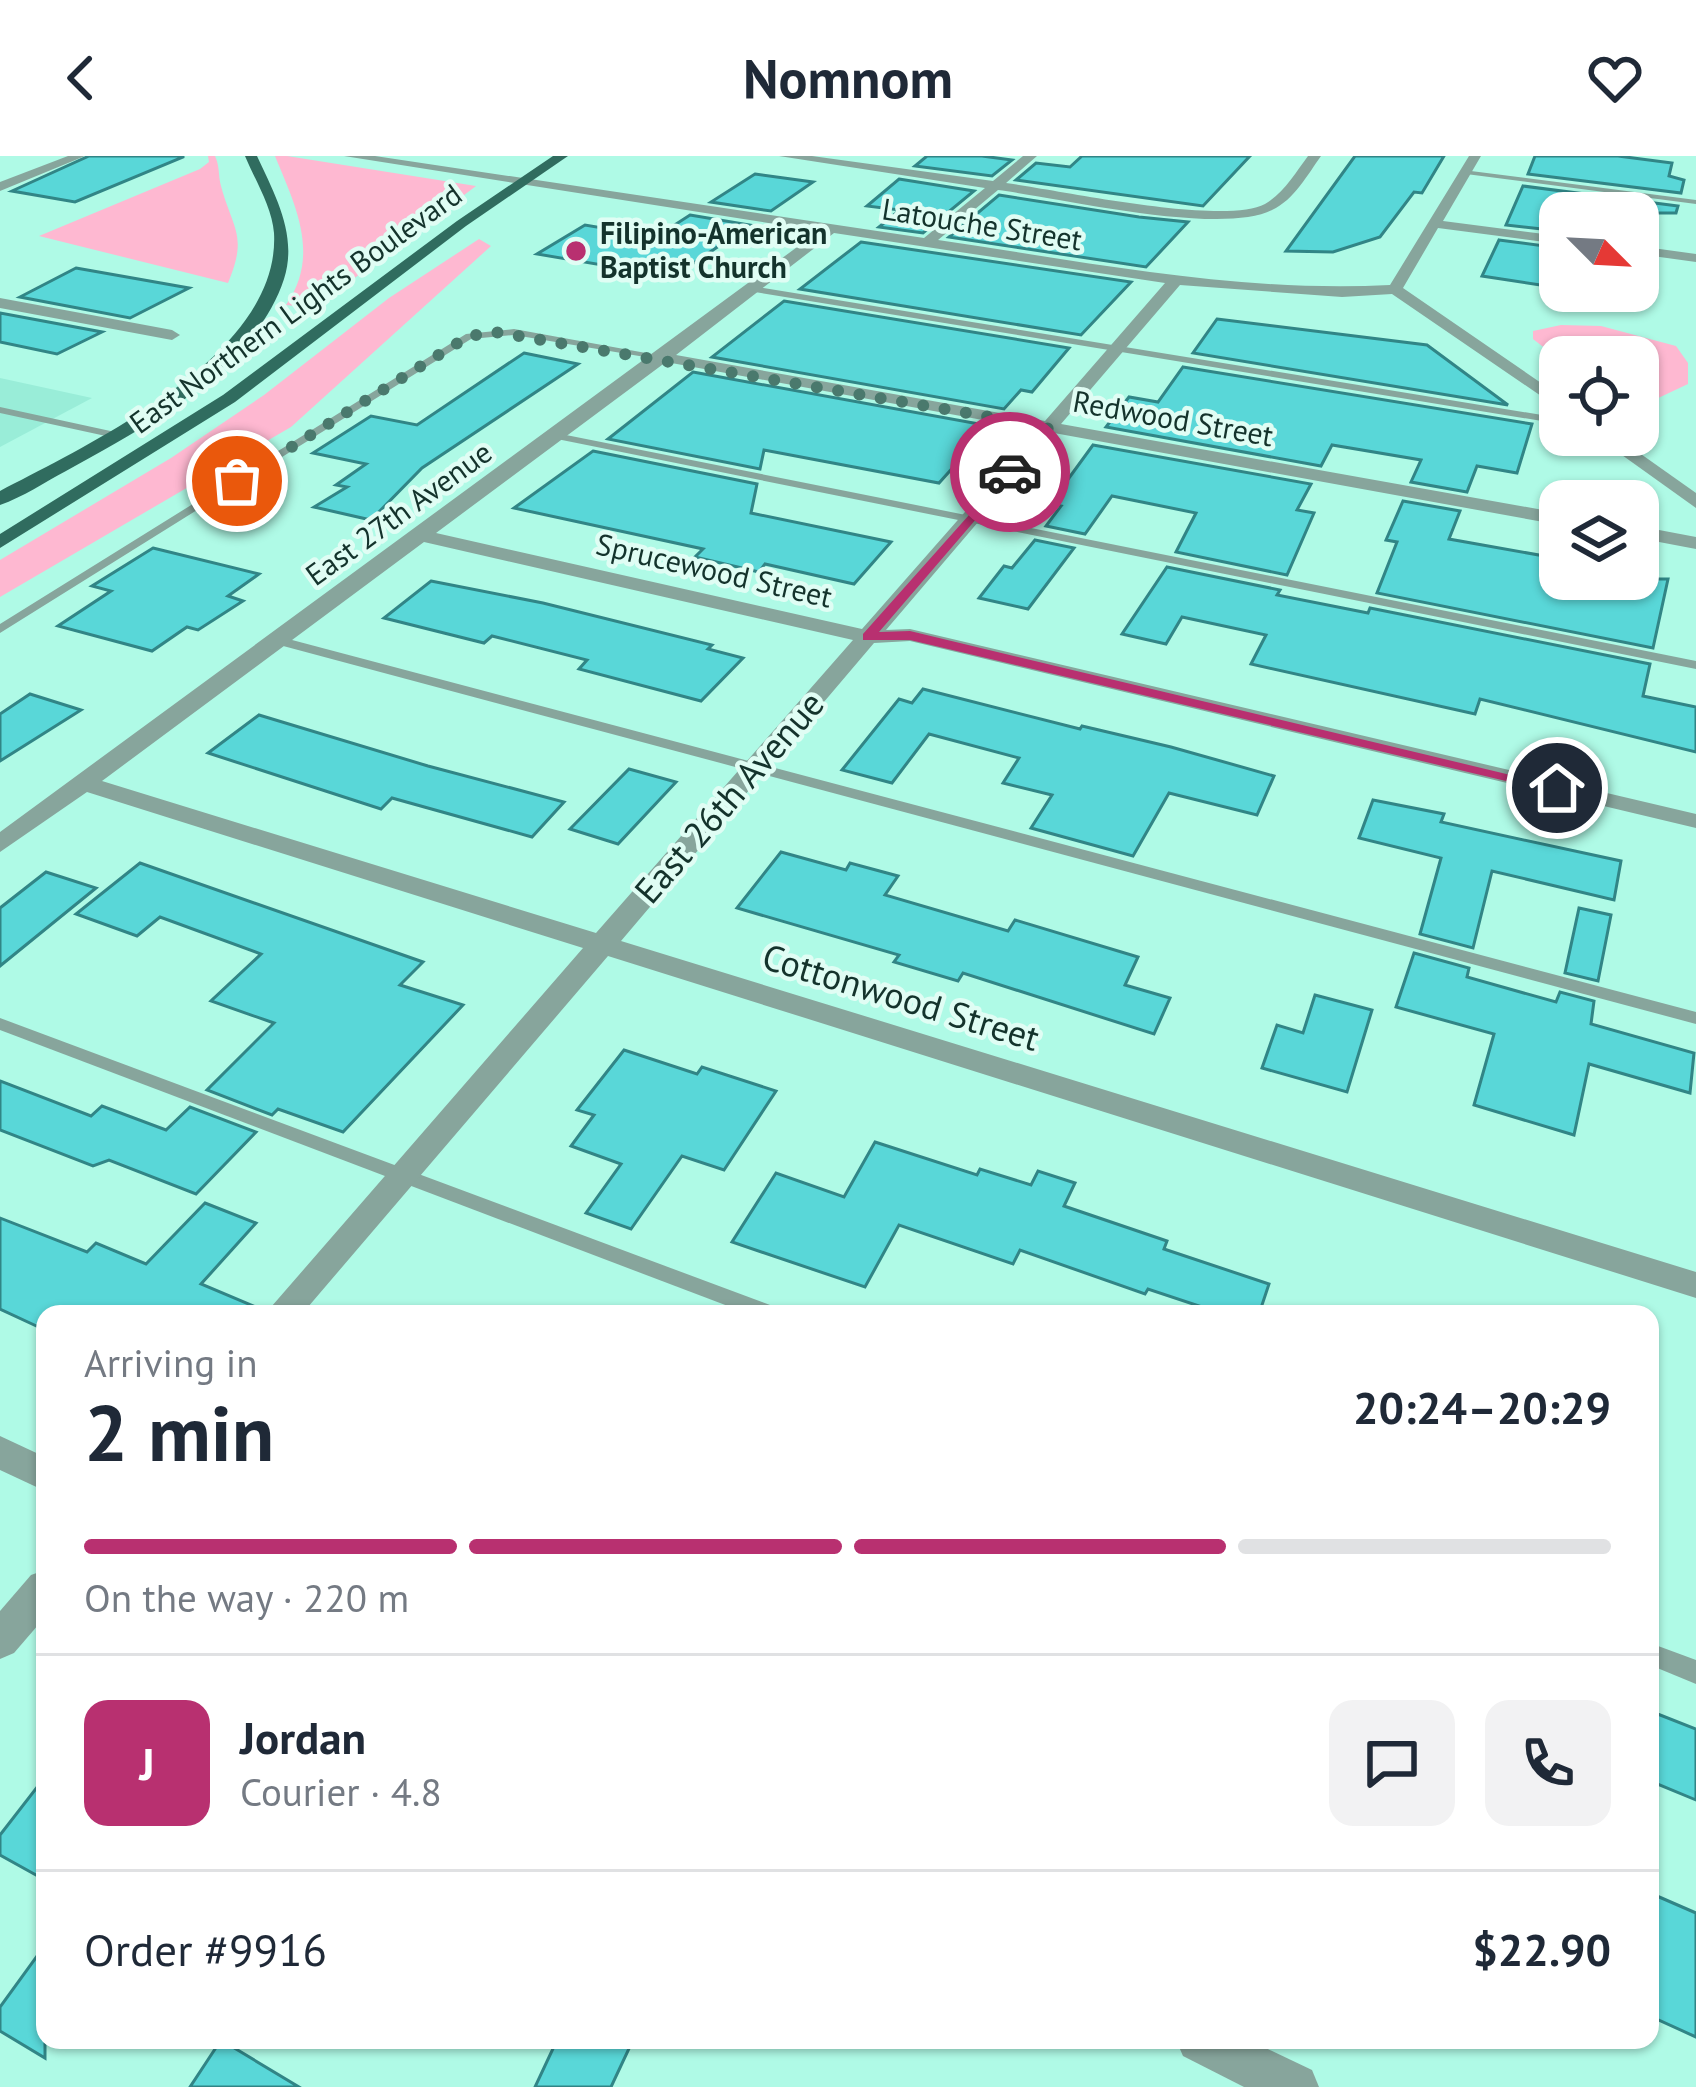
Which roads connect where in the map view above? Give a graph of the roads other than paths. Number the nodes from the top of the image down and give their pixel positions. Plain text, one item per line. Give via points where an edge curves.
1 (79, 156) edge
2 (251, 156) edge
3 (350, 156) edge
4 (562, 156) edge
5 (785, 156) edge
6 (1031, 156) edge
7 (1315, 156) edge
8 (1475, 156) edge
9 (1466, 172) junction
10 (519, 182) junction
11 (994, 186) junction
12 (0, 187) edge
13 (1696, 202) edge
14 (1438, 224) junction
15 (830, 229) junction
16 (1539, 237) edge
17 (926, 244) junction
18 (1659, 253) edge
19 (1696, 258) edge
20 (1176, 280) junction
21 (752, 289) junction
22 (1395, 289) junction
23 (0, 303) edge
24 (172, 335) dead end
25 (1119, 347) junction
26 (663, 357) junction
27 (1539, 389) edge
28 (0, 410) edge
29 (1539, 417) edge
30 (1049, 427) junction
31 (115, 435) junction
32 (556, 436) junction
33 (1632, 456) edge
34 (0, 499) edge
35 (1696, 502) edge
36 (1539, 514) edge
37 (969, 519) junction
38 (421, 535) junction
39 (1659, 536) edge
40 (0, 542) edge
41 (1696, 543) edge
42 (0, 629) edge
43 (868, 637) junction
44 (278, 640) junction
45 (1696, 665) edge
46 (755, 767) junction
47 (84, 782) junction
48 (1696, 821) edge
49 (0, 844) edge
50 (601, 945) junction
51 (1696, 1018) edge
52 (0, 1024) edge
53 (403, 1175) junction
54 (1696, 1285) edge
55 (290, 1305) edge
56 (747, 1305) edge
57 (0, 1452) edge
58 (36, 1470) edge
59 (36, 1598) edge
60 (0, 1640) edge
61 (1659, 1658) edge
62 (1696, 1672) edge
63 (1217, 2049) edge
64 (1295, 2087) edge

1 - 12 street
2 - 31 main road, East Northern Lights Boulevard via 281,234 280,264 259,312 230,349
3 - 10 street, Latouche Street
4 - 10 main road, East Northern Lights Boulevard
5 - 11 street
6 - 11 street
7 - 11 street via 1274,208 1250,215
8 - 9 street
9 - 13 lane
9 - 14 street
10 - 15 street, Latouche Street
10 - 40 main road, East Northern Lights Boulevard via 303,346
11 - 17 street
14 - 16 street
14 - 22 street
15 - 17 street, Latouche Street
15 - 21 street, East 27th Avenue
17 - 20 street, Latouche Street
18 - 19 street
20 - 22 street, Latouche Street
20 - 25 street, East 26th Avenue
21 - 25 lane
21 - 26 street, East 27th Avenue
22 - 27 street
23 - 24 street
25 - 29 lane
25 - 30 street, East 26th Avenue
26 - 30 street, Redwood Street
26 - 32 street, East 27th Avenue
26 - 42 lane, Redwood Street via 514,332 469,336
28 - 31 lane
30 - 36 street, Redwood Street
30 - 37 street, East 26th Avenue
31 - 34 main road, East Northern Lights Boulevard
32 - 37 lane
32 - 38 street, East 27th Avenue
33 - 35 street
37 - 43 street, East 26th Avenue
37 - 45 lane
38 - 43 street, Sprucewood Street
38 - 44 street, East 27th Avenue
39 - 41 street
43 - 46 street, East 26th Avenue
43 - 48 street, Sprucewood Street via 910,635
44 - 46 lane
44 - 47 street, East 27th Avenue
46 - 50 street, East 26th Avenue
46 - 51 lane
47 - 49 street, East 27th Avenue
47 - 50 street, Cottonwood Street
50 - 53 street, East 26th Avenue
50 - 54 street, Cottonwood Street
52 - 53 lane
53 - 55 street, East 26th Avenue
53 - 56 lane
57 - 58 street
59 - 60 street
61 - 62 lane
63 - 64 street

